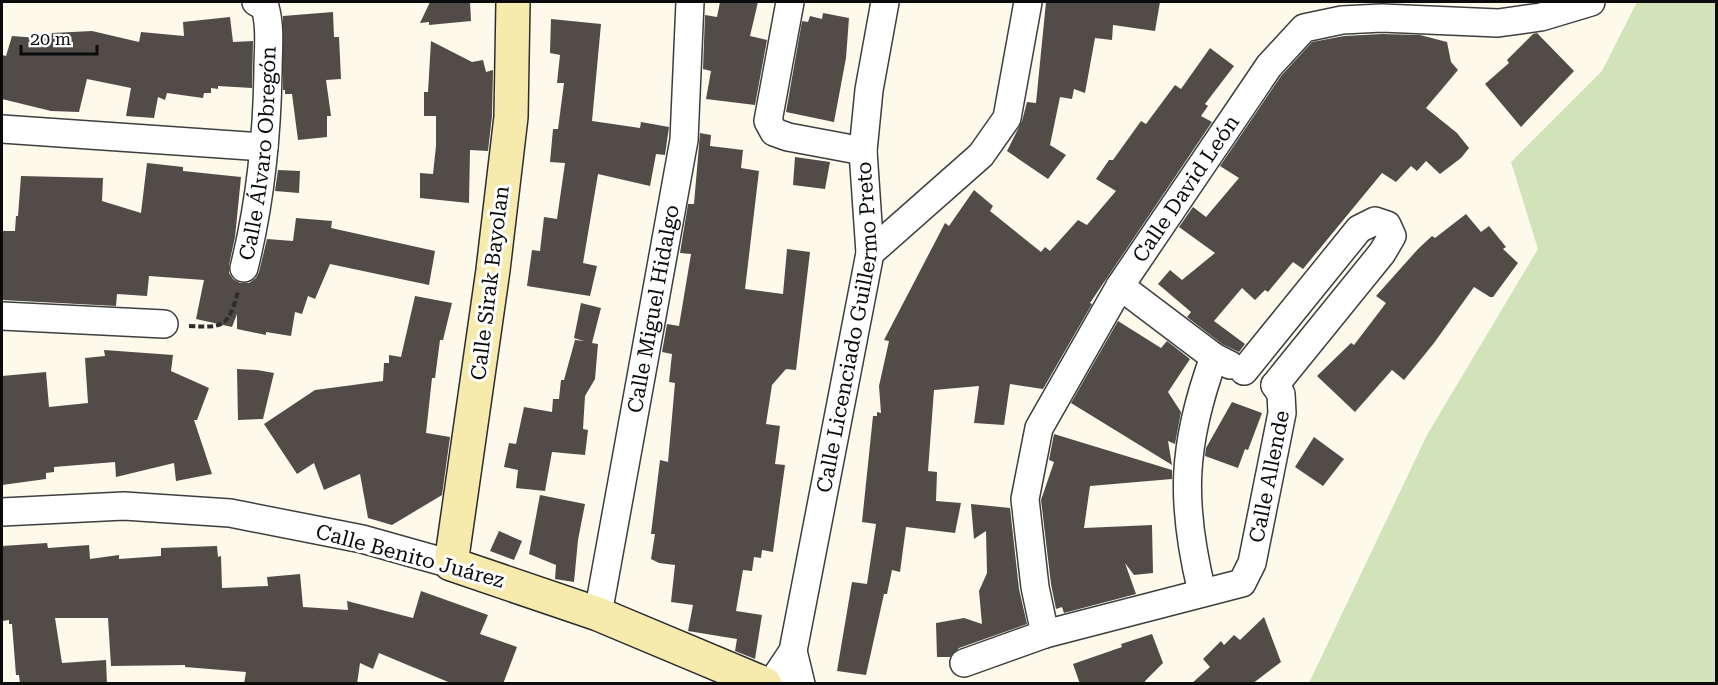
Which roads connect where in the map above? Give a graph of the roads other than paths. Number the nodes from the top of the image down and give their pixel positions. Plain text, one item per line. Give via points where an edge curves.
1 (513, 2) edge
2 (690, 2) edge
3 (790, 2) edge
4 (885, 2) edge
5 (1028, 2) edge
6 (1591, 2) edge
7 (260, 4) edge
8 (2, 129) edge
9 (264, 147) junction
10 (862, 151) junction
11 (870, 253) junction
12 (244, 268) road end
13 (1120, 286) junction
14 (2, 316) edge
15 (164, 324) road end
16 (1214, 357) junction
17 (1244, 371) junction
18 (1275, 385) junction
19 (2, 512) edge
20 (451, 564) junction
21 (1202, 592) junction
22 (598, 614) junction
23 (1045, 634) junction
24 (794, 651) junction
25 (964, 663) dead end
26 (765, 684) edge
27 (771, 684) edge
28 (801, 684) edge

1 - 20 main road, Calle Sirak Bayolan via 511,117
2 - 22 street, Calle Miguel Hidalgo via 684,140
3 - 10 street via 768,121 774,132 788,137
4 - 10 street, Calle Licenciado Guillermo Preto
5 - 11 street via 1007,118 981,155
6 - 13 street, Calle David León via 1540,17 1498,23 1382,18 1342,20 1304,28 1269,66
7 - 9 street, Calle Álvaro Obregón via 269,21
8 - 9 street
9 - 12 street, Calle Álvaro Obregón via 256,222
10 - 11 street, Calle Licenciado Guillermo Preto
11 - 24 street, Calle Licenciado Guillermo Preto
13 - 16 street
13 - 23 street, Calle David León via 1040,428 1025,499 1035,587
14 - 15 street
16 - 17 street
16 - 21 street via 1200,395 1186,474 1192,553
17 - 18 street
17 - 18 street, Calle Allende via 1359,229 1374,221 1387,225 1392,236 1382,253
18 - 21 street, Calle Allende via 1281,394 1282,413 1252,563 1242,583
19 - 20 street, Calle Benito Juárez via 124,506 230,513 362,539
20 - 22 main road, Calle Benito Juárez
21 - 23 street, Calle Allende
22 - 26 main road, Calle Benito Juárez
23 - 25 street, Calle Allende
24 - 27 street, Calle Licenciado Guillermo Preto
24 - 28 street, Calle Licenciado Guillermo Preto

